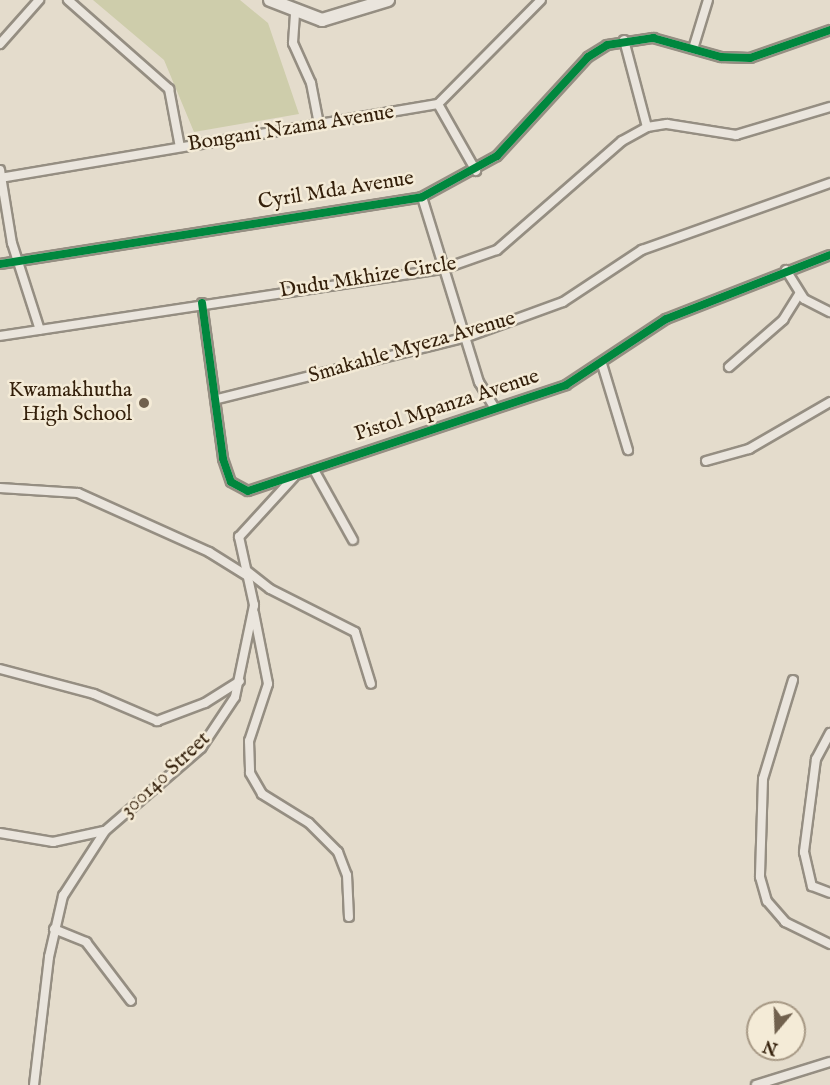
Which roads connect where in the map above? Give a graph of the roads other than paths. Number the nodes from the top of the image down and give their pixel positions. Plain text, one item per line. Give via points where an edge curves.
1 (39, 0) edge
2 (68, 0) edge
3 (270, 0) edge
4 (388, 0) edge
5 (541, 0) edge
6 (708, 0) edge
7 (369, 4) edge
8 (295, 14) junction
9 (830, 30) edge
10 (624, 40) junction
11 (1, 41) edge
12 (693, 49) junction
13 (438, 104) junction
14 (830, 107) edge
15 (319, 124) junction
16 (647, 127) junction
17 (180, 147) junction
18 (476, 171) junction
19 (1, 175) edge
20 (830, 183) edge
21 (422, 197) junction
22 (830, 255) edge
23 (18, 261) junction
24 (0, 264) edge
25 (442, 269) junction
26 (786, 270) junction
27 (800, 294) junction
28 (202, 303) junction
29 (830, 312) edge
30 (40, 330) junction
31 (0, 336) edge
32 (467, 337) junction
33 (602, 364) junction
34 (729, 367) dead end
35 (218, 399) junction
36 (830, 402) edge
37 (494, 407) junction
38 (628, 450) dead end
39 (706, 461) dead end
40 (314, 470) junction
41 (294, 477) junction
42 (0, 488) edge
43 (353, 540) dead end
44 (248, 574) junction
45 (253, 609) junction
46 (0, 669) edge
47 (241, 680) junction
48 (793, 680) dead end
49 (371, 684) dead end
50 (830, 733) edge
51 (105, 831) junction
52 (0, 833) edge
53 (830, 893) edge
54 (349, 917) dead end
55 (54, 929) junction
56 (830, 944) edge
57 (131, 1001) dead end
58 (830, 1062) edge
59 (34, 1085) edge
60 (756, 1085) edge

1 - 11 street
2 - 17 street via 170,89
3 - 8 street
4 - 7 street
5 - 13 street
6 - 12 street
7 - 8 street via 337,19
8 - 15 street via 293,43 312,83
9 - 12 street, Cyril Mda Avenue via 750,58
10 - 12 street, Cyril Mda Avenue via 653,38
10 - 16 street
10 - 18 street, Cyril Mda Avenue via 588,57 511,144
13 - 15 street, Bongani Nzama Avenue
13 - 18 street
14 - 16 street, Dudu Mkhize Circle via 736,135 667,124
15 - 17 street, Bongani Nzama Avenue
16 - 25 street, Dudu Mkhize Circle via 622,141 497,250
17 - 19 street, Bongani Nzama Avenue
18 - 21 street, Cyril Mda Avenue
19 - 23 street
20 - 32 street, Smakahle Myeza Avenue via 642,250 563,302
21 - 23 street, Cyril Mda Avenue
21 - 25 street
22 - 26 street, Pistol Mpanza Avenue
23 - 24 street, Cyril Mda Avenue
23 - 30 street
25 - 28 street, Dudu Mkhize Circle
25 - 32 street
26 - 27 street
26 - 33 street, Pistol Mpanza Avenue via 666,319
27 - 29 street
27 - 34 street via 792,310
28 - 30 street, Dudu Mkhize Circle
28 - 35 street, Pistol Mpanza Avenue
30 - 31 street, Dudu Mkhize Circle
32 - 35 street, Smakahle Myeza Avenue
32 - 37 street via 479,382
33 - 37 street, Pistol Mpanza Avenue via 548,393
33 - 38 street
35 - 41 street, Pistol Mpanza Avenue via 224,459 237,488 261,489
36 - 39 street via 749,449
37 - 40 street, Pistol Mpanza Avenue
40 - 41 street, Pistol Mpanza Avenue
40 - 43 street
41 - 44 street, 300140 Street via 239,537
42 - 44 street via 86,495
44 - 45 street, 300140 Street
44 - 49 street via 355,632
45 - 47 street, 300140 Street
45 - 54 street via 268,684 249,741 250,773 262,794 309,823 338,852 347,875
46 - 47 street via 94,694 157,721 205,703
47 - 51 street, 300140 Street via 201,748
48 - 56 street via 763,779 760,877 767,901 785,922
50 - 53 street via 816,759 804,852 812,885
51 - 52 street via 53,842
51 - 55 street, 300140 Street via 63,896
55 - 57 street via 86,942
55 - 59 street, 300140 Street
58 - 60 street

